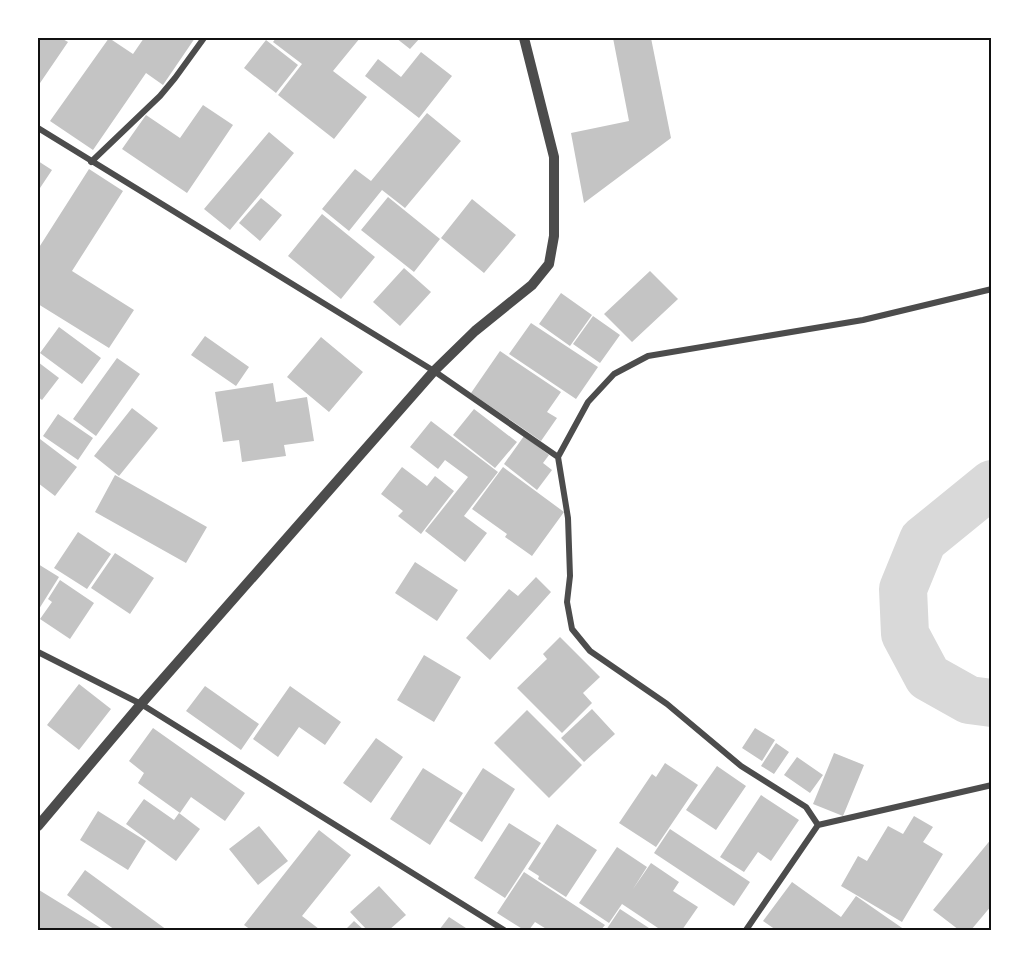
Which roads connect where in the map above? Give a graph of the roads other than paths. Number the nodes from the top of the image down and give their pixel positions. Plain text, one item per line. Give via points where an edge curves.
1 (204, 38) edge
2 (524, 38) edge
3 (38, 128) edge
4 (91, 162) junction
5 (992, 289) edge
6 (434, 371) junction
7 (558, 457) junction
8 (38, 652) edge
9 (141, 704) junction
10 (992, 785) edge
11 (818, 825) junction
12 (38, 826) edge
13 (504, 930) edge
14 (746, 930) edge

1 - 4 street via 160,96
2 - 6 street via 554,157 554,236 549,264 532,285 475,331
3 - 4 street
4 - 6 street
5 - 7 street via 863,320 648,356 614,374 588,402
6 - 7 street
6 - 9 street
7 - 11 street via 568,518 567,602 572,629 590,651 667,704 741,766 806,807
8 - 9 street
9 - 12 street
9 - 13 street
10 - 11 street
11 - 14 street

